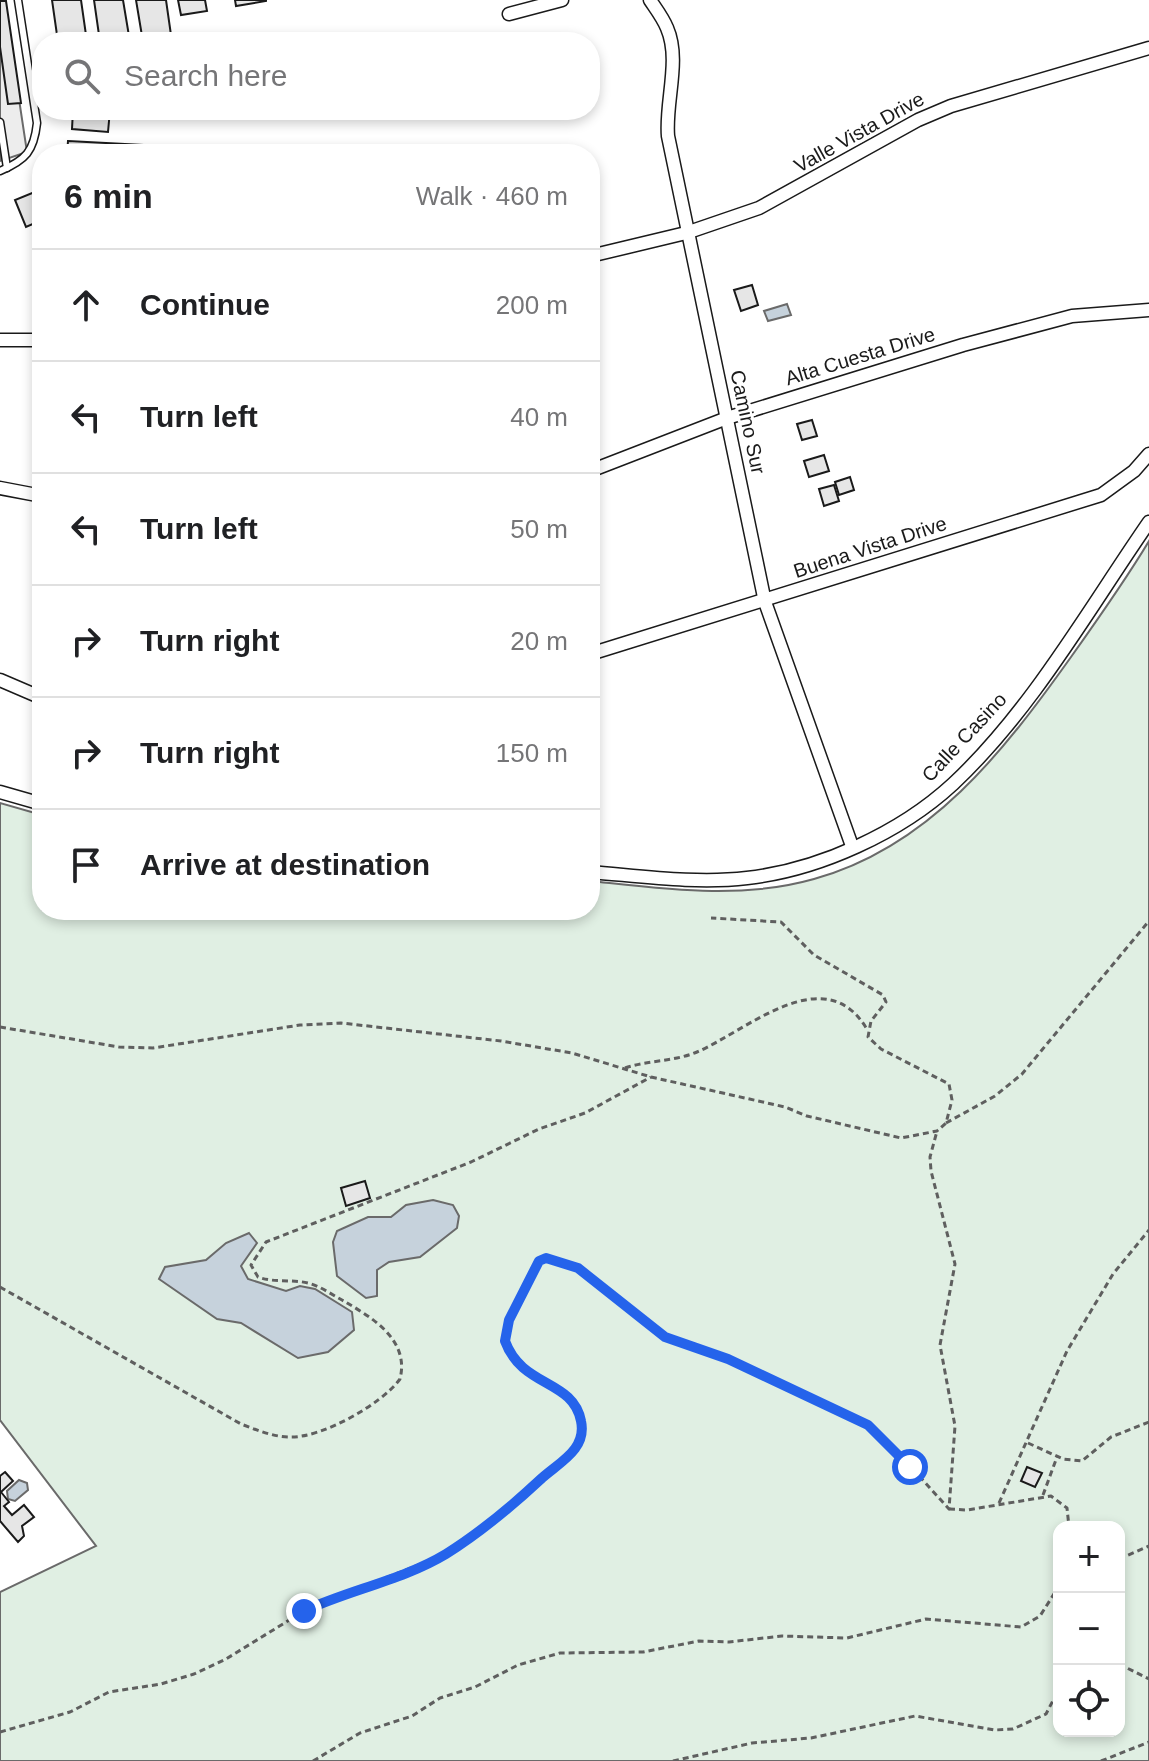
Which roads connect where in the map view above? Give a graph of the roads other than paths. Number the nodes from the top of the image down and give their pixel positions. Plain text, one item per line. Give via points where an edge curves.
1 (18, 0) edge
2 (562, 0) edge
3 (650, 0) edge
4 (534, 3) edge
5 (509, 14) dead end
6 (1149, 48) edge
7 (32, 91) edge
8 (37, 120) edge
9 (0, 122) edge
10 (34, 144) edge
11 (32, 149) edge
12 (3, 169) edge
13 (686, 233) junction
14 (600, 254) edge
15 (1149, 310) edge
16 (0, 340) edge
17 (32, 340) edge
18 (727, 418) junction
19 (1149, 454) edge
20 (600, 467) edge
21 (0, 488) edge
22 (32, 494) edge
23 (1149, 522) edge
24 (765, 602) junction
25 (600, 651) edge
26 (0, 680) edge
27 (32, 694) edge
28 (0, 792) edge
29 (32, 801) edge
30 (852, 846) junction
31 (600, 872) edge

1 - 7 lane
2 - 4 street
3 - 13 street, Camino Sur via 673,51 666,111
4 - 5 street
6 - 13 street, Valle Vista Drive via 951,106 759,208
8 - 10 lane
9 - 12 lane
11 - 12 lane
13 - 14 street, Valle Vista Drive
13 - 18 street, Camino Sur
15 - 18 street, Alta Cuesta Drive via 1072,316
16 - 17 street
18 - 20 street, Alta Cuesta Drive
18 - 24 street, Camino Sur
19 - 24 street, Buena Vista Drive via 1101,495
21 - 22 street
23 - 30 street, Calle Casino via 985,750 921,809
24 - 25 street, Buena Vista Drive
24 - 30 street, Camino Sur
26 - 27 street
28 - 29 street
30 - 31 street, Calle Casino via 822,862 746,878

